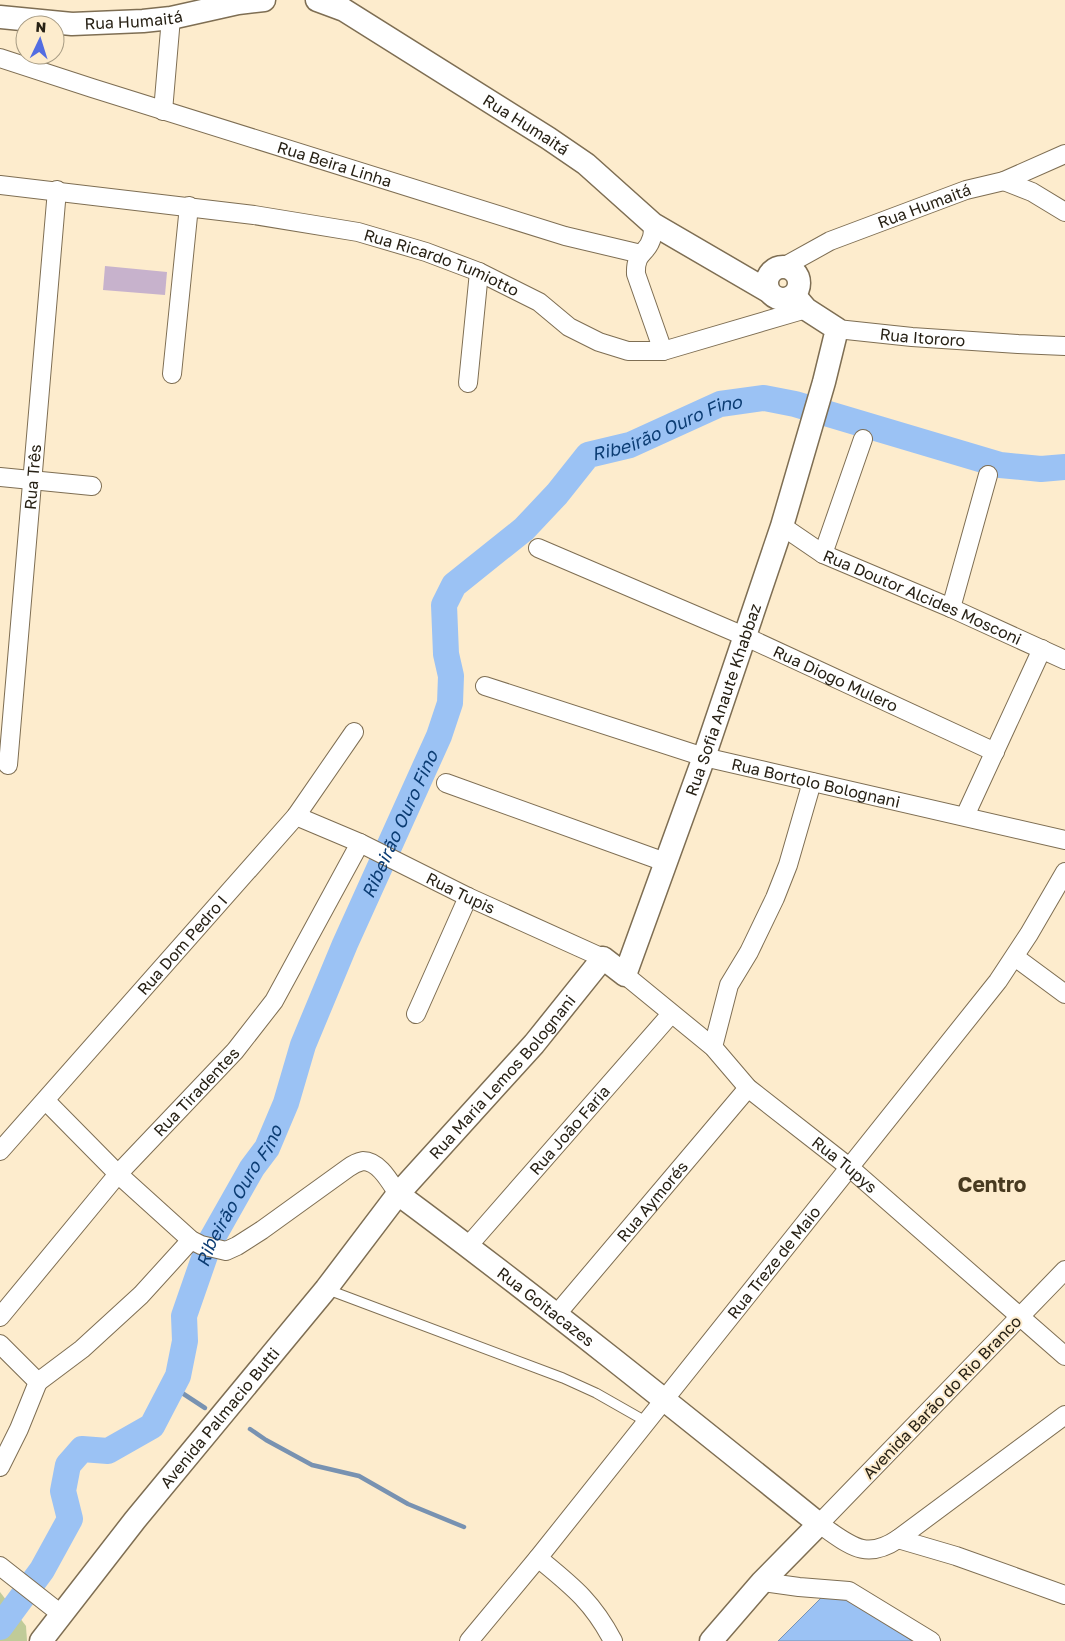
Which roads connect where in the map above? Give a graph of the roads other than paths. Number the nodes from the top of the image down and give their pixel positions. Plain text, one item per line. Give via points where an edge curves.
1 (264, 0) edge
2 (317, 0) edge
3 (322, 0) edge
4 (0, 16) edge
5 (171, 18) junction
6 (0, 58) edge
7 (163, 111) junction
8 (1065, 154) edge
9 (1004, 181) junction
10 (0, 185) edge
11 (57, 190) junction
12 (189, 206) junction
13 (1065, 212) edge
14 (653, 224) junction
15 (640, 254) junction
16 (724, 266) junction
17 (781, 267) junction
18 (479, 272) junction
19 (768, 291) junction
20 (800, 302) junction
21 (837, 329) junction
22 (1065, 346) edge
23 (663, 351) junction
24 (172, 374) dead end
25 (468, 383) dead end
26 (863, 439) dead end
27 (988, 476) dead end
28 (0, 477) edge
29 (33, 480) junction
30 (92, 486) dead end
31 (782, 526) junction
32 (538, 548) dead end
33 (823, 554) junction
34 (951, 608) junction
35 (744, 636) junction
36 (1042, 649) junction
37 (1065, 660) edge
38 (485, 686) dead end
39 (354, 732) dead end
40 (995, 752) junction
41 (704, 757) junction
42 (8, 765) dead end
43 (812, 782) junction
44 (446, 783) dead end
45 (296, 816) junction
46 (965, 816) junction
47 (1065, 840) edge
48 (366, 846) junction
49 (665, 862) junction
50 (1065, 872) edge
51 (468, 897) junction
52 (1015, 957) junction
53 (603, 958) junction
54 (625, 975) junction
55 (1065, 994) edge
56 (416, 1014) dead end
57 (671, 1014) junction
58 (712, 1047) junction
59 (748, 1088) junction
60 (46, 1101) junction
61 (0, 1152) edge
62 (848, 1167) junction
63 (118, 1174) junction
64 (398, 1194) junction
65 (196, 1243) junction
66 (468, 1246) junction
67 (1065, 1270) edge
68 (326, 1289) junction
69 (556, 1315) junction
70 (0, 1317) edge
71 (1021, 1317) junction
72 (0, 1344) edge
73 (1065, 1356) edge
74 (38, 1382) junction
75 (664, 1399) junction
76 (1065, 1416) edge
77 (647, 1422) junction
78 (0, 1467) edge
79 (819, 1524) junction
80 (898, 1539) junction
81 (538, 1558) junction
82 (0, 1566) edge
83 (762, 1582) junction
84 (1065, 1595) edge
85 (61, 1614) junction
86 (41, 1641) edge
87 (469, 1641) edge
88 (613, 1641) edge
89 (711, 1641) edge
90 (931, 1641) edge

1 - 5 street, Rua Humaitá
2 - 3 street, Rua Humaitá
3 - 14 street, Rua Humaitá via 344,10 556,143 586,164
4 - 5 street, Rua Humaitá via 72,24
5 - 7 street
6 - 7 street, Rua Beira Linha
7 - 15 street, Rua Beira Linha via 565,236
8 - 9 street, Rua Humaitá
9 - 13 street via 1032,192
9 - 17 street, Rua Humaitá via 966,190 830,241
10 - 11 street, Rua Ricardo Tumiotto
11 - 12 street, Rua Ricardo Tumiotto
11 - 29 street, Rua Três
12 - 18 street, Rua Ricardo Tumiotto via 358,232
12 - 24 street
14 - 15 street via 652,237
14 - 16 street, Rua Humaitá
15 - 23 street via 635,262 636,274
16 - 17 street, Rua Humaitá
16 - 19 street, Rua Humaitá
17 - 19 street via 771,271 767,277
17 - 20 street via 792,269 797,274
18 - 23 street, Rua Ricardo Tumiotto via 538,302 569,327 599,342 628,351
18 - 25 street
19 - 20 street, Rua Humaitá via 780,299
20 - 21 street, Rua Itororo
20 - 23 street, Rua Ricardo Tumiotto
21 - 22 street, Rua Itororo
21 - 31 street, Rua Sofia Anaute Khabbaz
26 - 33 street
27 - 34 street
28 - 29 street
29 - 30 street
29 - 42 street, Rua Três
31 - 33 street, Rua Doutor Alcides Mosconi
31 - 35 street, Rua Sofia Anaute Khabbaz
32 - 35 street, Rua Diogo Mulero
33 - 34 street, Rua Doutor Alcides Mosconi
34 - 36 street, Rua Doutor Alcides Mosconi
35 - 40 street, Rua Diogo Mulero
35 - 41 street, Rua Sofia Anaute Khabbaz
36 - 37 street, Rua Doutor Alcides Mosconi
36 - 40 street
38 - 41 street, Rua Bortolo Bolognani
39 - 45 street, Rua Dom Pedro I
40 - 46 street
41 - 43 street, Rua Bortolo Bolognani
41 - 49 street, Rua Sofia Anaute Khabbaz
43 - 46 street, Rua Bortolo Bolognani
43 - 58 street via 788,865 749,952 729,985
44 - 49 street
45 - 48 street, Rua Tupis
45 - 60 street, Rua Dom Pedro I
46 - 47 street, Rua Bortolo Bolognani
48 - 51 street, Rua Tupis
48 - 63 street, Rua Tiradentes via 274,1001 235,1051
49 - 54 street, Rua Sofia Anaute Khabbaz
50 - 52 street, Rua Treze de Maio
51 - 53 street, Rua Tupis
51 - 56 street
52 - 55 street
52 - 62 street, Rua Treze de Maio
53 - 54 street, Rua Tupis
53 - 64 street, Rua Maria Lemos Bolognani via 534,1044
54 - 57 street, Rua Tupys
57 - 58 street, Rua Tupys
57 - 66 street, Rua João Faria
58 - 59 street, Rua Tupys
59 - 62 street, Rua Tupys
59 - 69 street, Rua Aymorés
60 - 61 street, Rua Dom Pedro I
60 - 63 street
62 - 71 street, Rua Tupys
62 - 75 street, Rua Treze de Maio
63 - 65 street
63 - 70 street, Rua Tiradentes
64 - 65 street, Rua Goitacazes via 375,1164 364,1161 356,1163 226,1251
64 - 66 street, Rua Goitacazes
64 - 68 street, Avenida Palmacio Butti
65 - 74 street via 82,1349
66 - 69 street, Rua Goitacazes
67 - 71 street, Avenida Barão do Rio Branco
68 - 77 lane via 563,1378
68 - 85 street, Avenida Palmacio Butti
69 - 75 street, Rua Goitacazes
71 - 73 street, Rua Tupys
71 - 79 street, Avenida Barão do Rio Branco
72 - 74 street
74 - 78 street
75 - 77 street, Rua Treze de Maio
75 - 79 street, Rua Goitacazes
76 - 80 street
77 - 81 street, Rua Treze de Maio
79 - 80 street, Rua Goitacazes via 864,1550 880,1549
79 - 83 street
80 - 84 street
81 - 87 street, Rua Treze de Maio
81 - 88 street via 584,1597
82 - 85 street
83 - 89 street
83 - 90 street via 849,1591
85 - 86 street, Avenida Palmacio Butti

